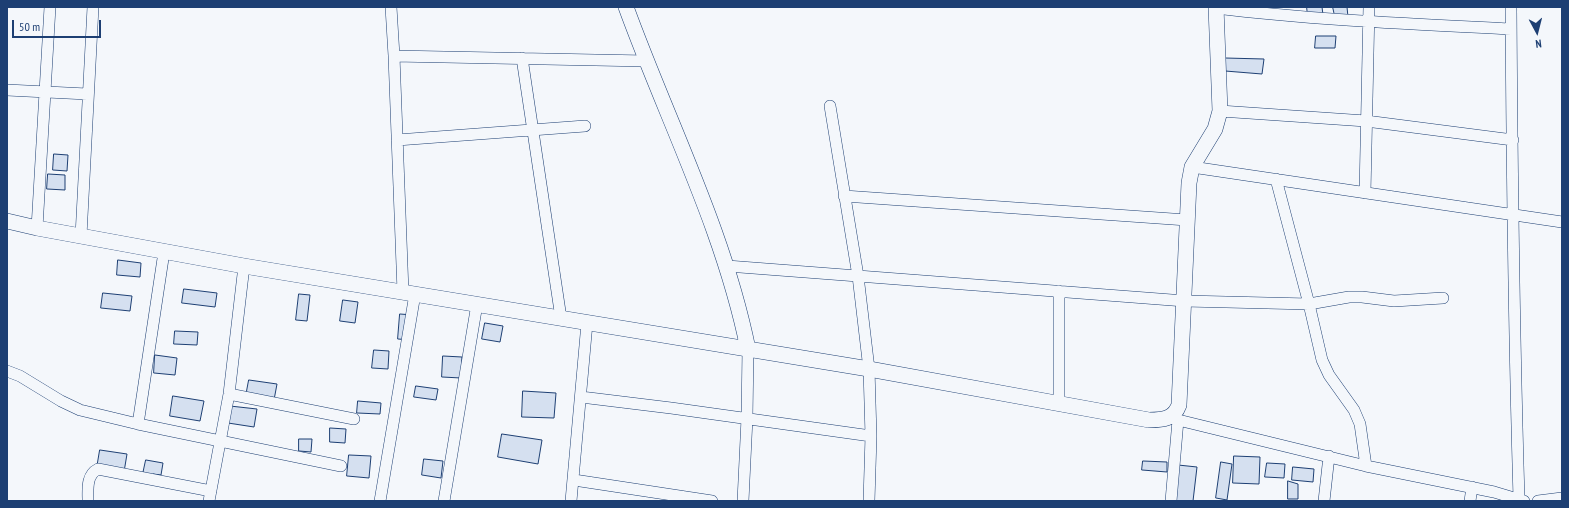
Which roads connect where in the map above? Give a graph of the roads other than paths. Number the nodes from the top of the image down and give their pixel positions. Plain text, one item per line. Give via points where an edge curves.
1 (50, 7) edge
2 (92, 7) edge
3 (390, 7) edge
4 (626, 7) edge
5 (1216, 7) edge
6 (1369, 7) edge
7 (1511, 7) edge
8 (1369, 22) junction
9 (1511, 29) junction
10 (394, 56) junction
11 (522, 58) junction
12 (646, 62) junction
13 (7, 90) edge
14 (45, 92) junction
15 (87, 94) junction
16 (830, 106) dead end
17 (1220, 111) junction
18 (1366, 121) junction
19 (585, 126) dead end
20 (532, 130) junction
21 (397, 140) junction
22 (1513, 140) junction
23 (1192, 167) junction
24 (1276, 179) junction
25 (1365, 193) junction
26 (844, 196) junction
27 (1512, 215) junction
28 (1187, 220) junction
29 (7, 221) edge
30 (1562, 222) edge
31 (37, 228) junction
32 (81, 236) junction
33 (164, 252) junction
34 (244, 266) junction
35 (727, 266) junction
36 (858, 276) junction
37 (1059, 291) junction
38 (409, 293) junction
39 (1443, 298) dead end
40 (1184, 301) junction
41 (477, 304) junction
42 (1309, 304) junction
43 (561, 318) junction
44 (587, 323) junction
45 (748, 349) junction
46 (869, 369) junction
47 (7, 371) edge
48 (229, 394) junction
49 (581, 397) junction
50 (1059, 404) junction
51 (747, 418) junction
52 (354, 419) dead end
53 (1174, 419) junction
54 (138, 424) junction
55 (871, 436) junction
56 (219, 441) junction
57 (1329, 456) junction
58 (341, 466) dead end
59 (1366, 466) junction
60 (574, 480) junction
61 (1472, 487) junction
62 (210, 496) edge
63 (1562, 498) edge
64 (1522, 500) edge
65 (88, 501) edge
66 (380, 501) edge
67 (444, 501) edge
68 (571, 501) edge
69 (712, 501) edge
70 (743, 501) edge
71 (869, 501) edge
72 (1171, 501) edge
73 (1324, 501) edge
74 (1470, 501) edge
75 (1538, 501) edge

1 - 14 street
2 - 15 street
3 - 10 street
4 - 12 street
5 - 8 street via 1264,14
5 - 17 street
6 - 8 street
7 - 9 street
8 - 9 street
8 - 18 street
9 - 22 street
10 - 11 street
10 - 21 street
11 - 12 street
11 - 20 street
12 - 35 street via 692,171
13 - 14 street
14 - 15 street
14 - 31 street
15 - 32 street
16 - 26 street
17 - 18 street
17 - 23 street via 1215,130
18 - 22 street
18 - 25 street
19 - 20 street
20 - 21 street
20 - 43 street
21 - 38 street
22 - 27 street
23 - 24 street
23 - 28 street
24 - 25 street
24 - 42 street
25 - 27 street
26 - 28 street
26 - 36 street
27 - 30 street
27 - 64 street
28 - 40 street
29 - 31 street
31 - 32 street
32 - 33 street
33 - 34 street
33 - 54 street
34 - 38 street
34 - 48 street
35 - 36 street
35 - 45 street
36 - 37 street
36 - 46 street
37 - 40 street
37 - 50 street
38 - 41 street
38 - 66 street
39 - 42 street via 1394,301 1349,297
40 - 42 street
40 - 53 street via 1179,405
41 - 43 street
41 - 67 street
42 - 59 street via 1322,360 1360,424
43 - 44 street
44 - 45 street
44 - 49 street
45 - 46 street
45 - 51 street
46 - 50 street
46 - 55 street
47 - 54 street via 80,410
48 - 52 street
48 - 56 street
49 - 51 street
49 - 60 street
50 - 53 street via 1149,420
51 - 55 street
51 - 70 street
53 - 57 street
53 - 72 street
54 - 56 street
55 - 71 street
56 - 58 street
56 - 62 street
57 - 59 street
57 - 73 street
59 - 61 street
60 - 68 street
60 - 69 street
61 - 64 street
61 - 74 street
62 - 65 street via 98,470 90,475
63 - 75 street

